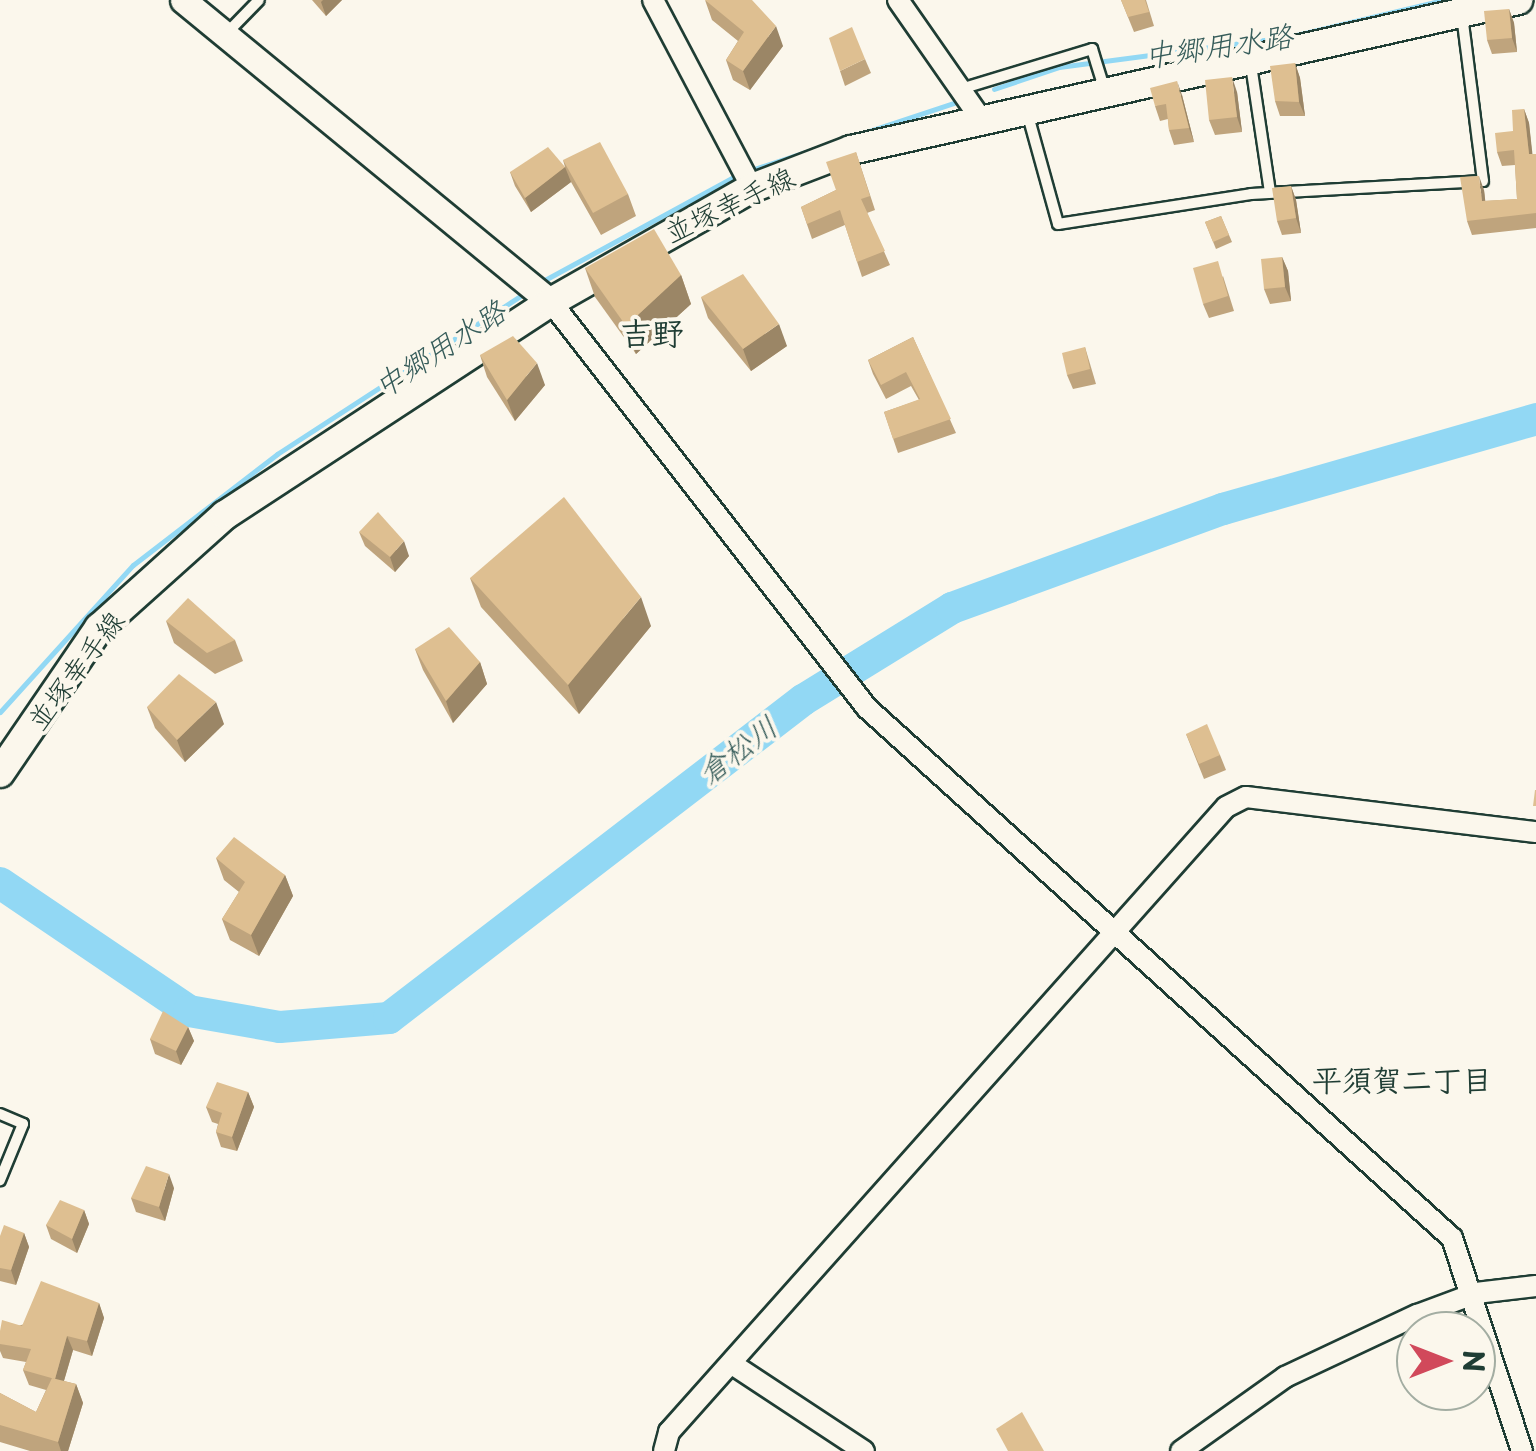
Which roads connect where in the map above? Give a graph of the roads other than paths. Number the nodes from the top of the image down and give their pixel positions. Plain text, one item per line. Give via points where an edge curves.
1 (183, 0) edge
2 (259, 0) edge
3 (652, 0) edge
4 (898, 0) edge
5 (1511, 1) edge
6 (1462, 14) junction
7 (226, 34) junction
8 (1251, 64) junction
9 (964, 88) junction
10 (1106, 95) junction
11 (1026, 111) junction
12 (981, 119) junction
13 (752, 188) junction
14 (1270, 192) junction
15 (551, 302) junction
16 (0, 773) edge
17 (1536, 832) edge
18 (1110, 934) junction
19 (0, 1114) edge
20 (0, 1180) edge
21 (1536, 1286) edge
22 (1476, 1293) junction
23 (732, 1364) junction
24 (664, 1451) edge
25 (864, 1451) edge
26 (1181, 1451) edge
27 (1522, 1451) edge

1 - 7 street
2 - 7 lane
3 - 13 street
4 - 9 street
5 - 6 main road, 並塚幸手線
6 - 8 main road, 並塚幸手線
6 - 14 lane via 1483,182
7 - 15 street
8 - 10 main road, 並塚幸手線
8 - 14 lane
9 - 10 lane via 1092,49
9 - 12 street
10 - 11 main road, 並塚幸手線
11 - 12 main road, 並塚幸手線
11 - 14 lane via 1058,224
12 - 13 main road, 並塚幸手線 via 851,150
13 - 15 main road, 並塚幸手線
15 - 16 main road, 並塚幸手線 via 225,515 150,579 99,628
15 - 18 street via 867,708
17 - 18 street via 1246,797 1226,807
18 - 22 street via 1452,1238
18 - 23 street
19 - 20 lane via 23,1124
21 - 22 street
22 - 26 street via 1285,1377
22 - 27 street
23 - 24 street via 669,1432
23 - 25 street

